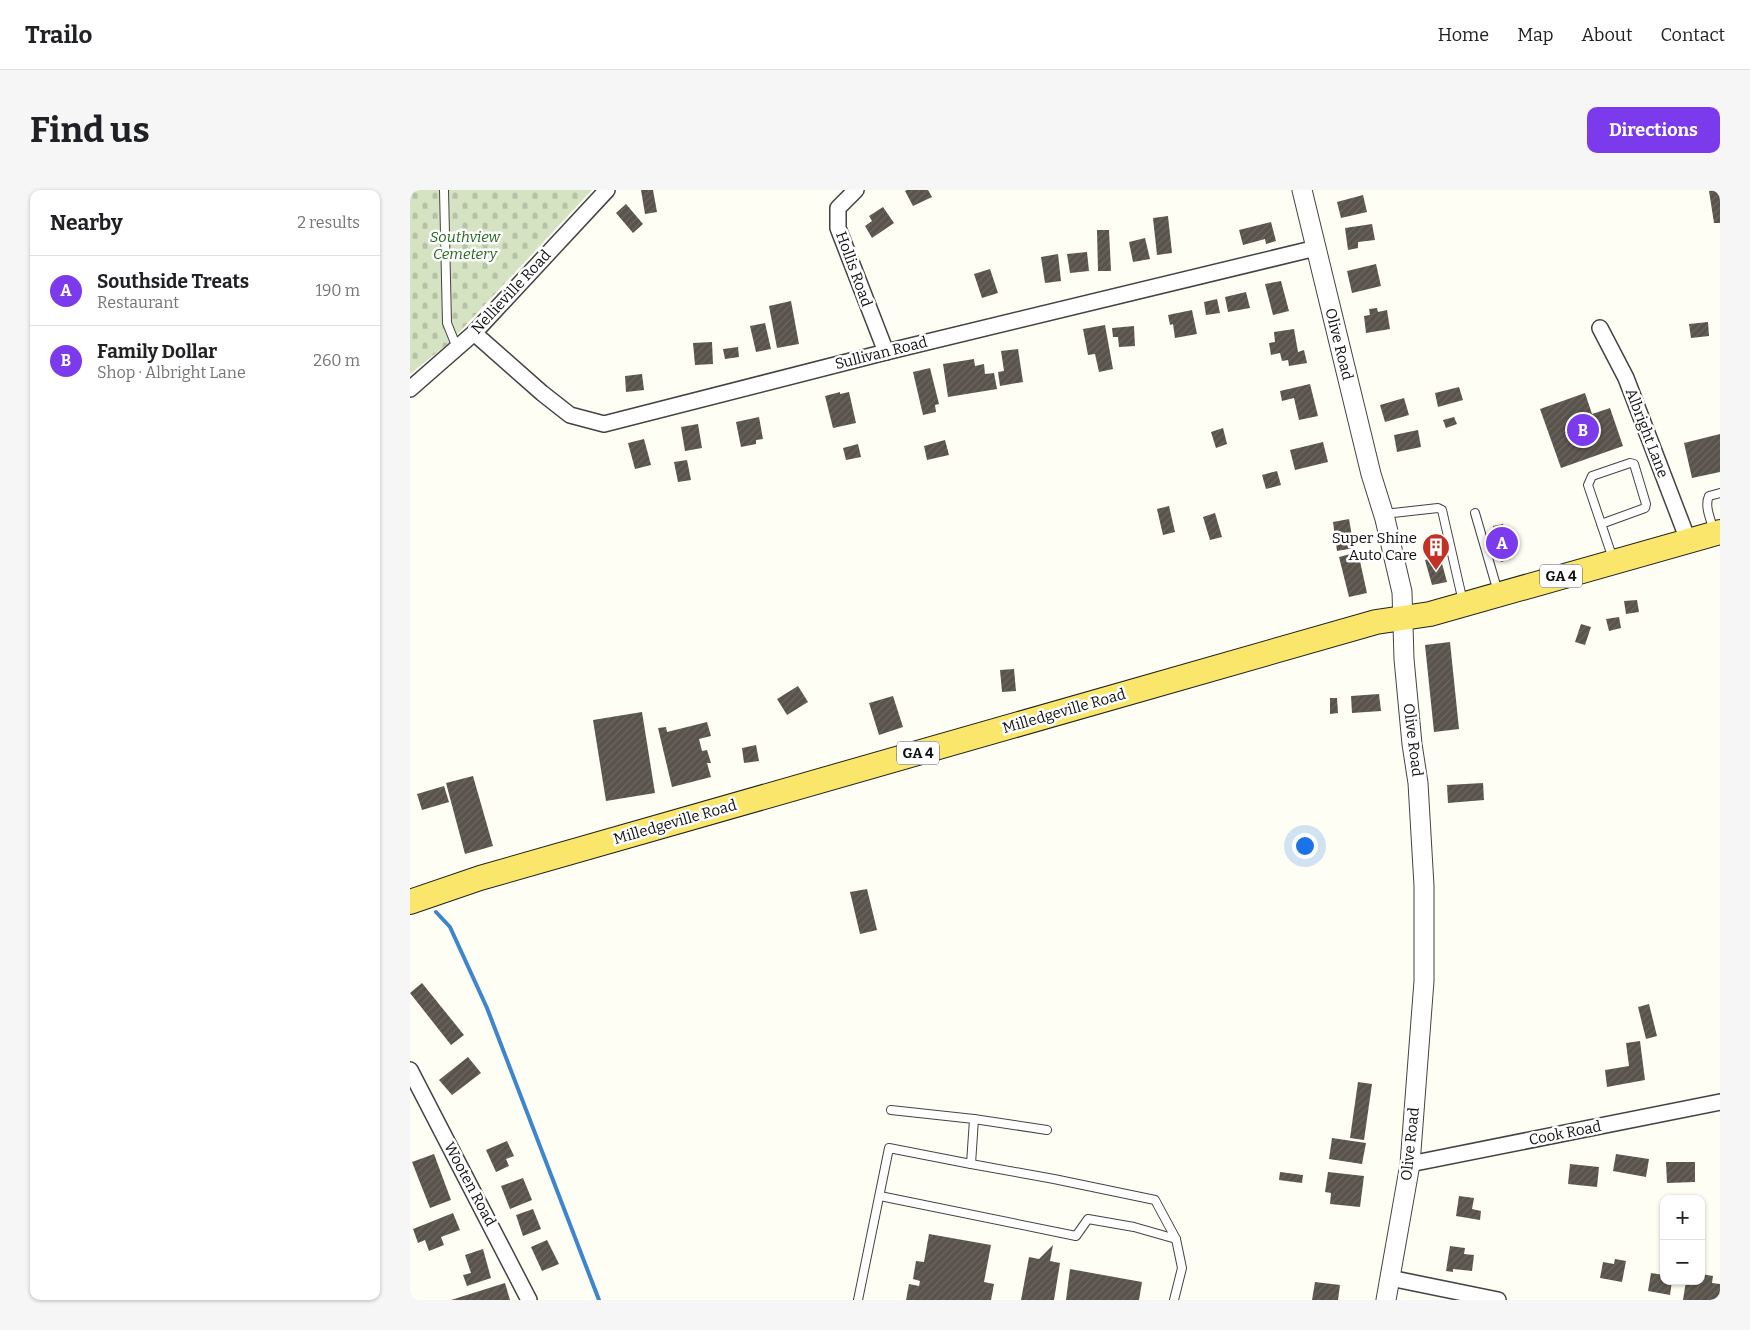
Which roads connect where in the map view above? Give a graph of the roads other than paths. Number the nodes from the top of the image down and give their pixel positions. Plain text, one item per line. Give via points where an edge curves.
1 (444, 190) edge
2 (607, 190) edge
3 (856, 190) edge
4 (1302, 190) edge
5 (1316, 248) junction
6 (1600, 328) dead end
7 (474, 333) junction
8 (457, 348) junction
9 (886, 352) junction
10 (410, 389) edge
11 (1720, 493) edge
12 (1475, 513) dead end
13 (1383, 514) junction
14 (1602, 524) junction
15 (1717, 532) edge
16 (1688, 540) junction
17 (1614, 561) junction
18 (1499, 594) junction
19 (1464, 604) junction
20 (1402, 618) junction
21 (410, 905) edge
22 (410, 1070) edge
23 (1720, 1102) edge
24 (891, 1110) dead end
25 (974, 1119) junction
26 (1048, 1130) dead end
27 (971, 1164) junction
28 (1410, 1164) junction
29 (880, 1196) junction
30 (1176, 1238) junction
31 (1390, 1278) junction
32 (529, 1300) edge
33 (858, 1300) edge
34 (1174, 1300) edge
35 (1386, 1300) edge
36 (1498, 1300) edge

1 - 8 lane via 447,323
2 - 7 street, Nellieville Road
3 - 9 street, Hollis Road via 838,208 838,228
4 - 5 street, Olive Road
5 - 9 street, Sullivan Road
5 - 13 street, Olive Road
6 - 16 street, Albright Lane via 1626,378
7 - 8 street, Nellieville Road
7 - 9 street, Sullivan Road via 570,415 604,424
8 - 10 street, Nellieville Road
11 - 15 lane via 1707,499
12 - 18 lane
13 - 19 lane via 1442,510
13 - 20 street, Olive Road via 1402,592
14 - 14 lane via 1588,486 1589,480 1592,476 1634,464 1646,504 1644,508
14 - 17 lane
15 - 16 main road, Milledgeville Road / GA 4
16 - 17 main road, Milledgeville Road / GA 4
17 - 18 main road, Milledgeville Road / GA 4
18 - 19 main road, Milledgeville Road / GA 4
19 - 20 main road, Milledgeville Road / GA 4
20 - 21 main road, Milledgeville Road / GA 4 via 1366,624 490,875 434,893
20 - 28 street, Olive Road via 1424,886 1424,981
22 - 32 street, Wooten Road
23 - 28 street, Cook Road
24 - 25 lane
25 - 26 lane
25 - 27 lane
27 - 29 lane via 889,1148
27 - 30 lane via 1155,1200
28 - 31 street, Olive Road
29 - 30 lane via 1076,1236 1088,1219
29 - 33 lane
30 - 34 lane via 1182,1268
31 - 35 street, Olive Road
31 - 36 street

